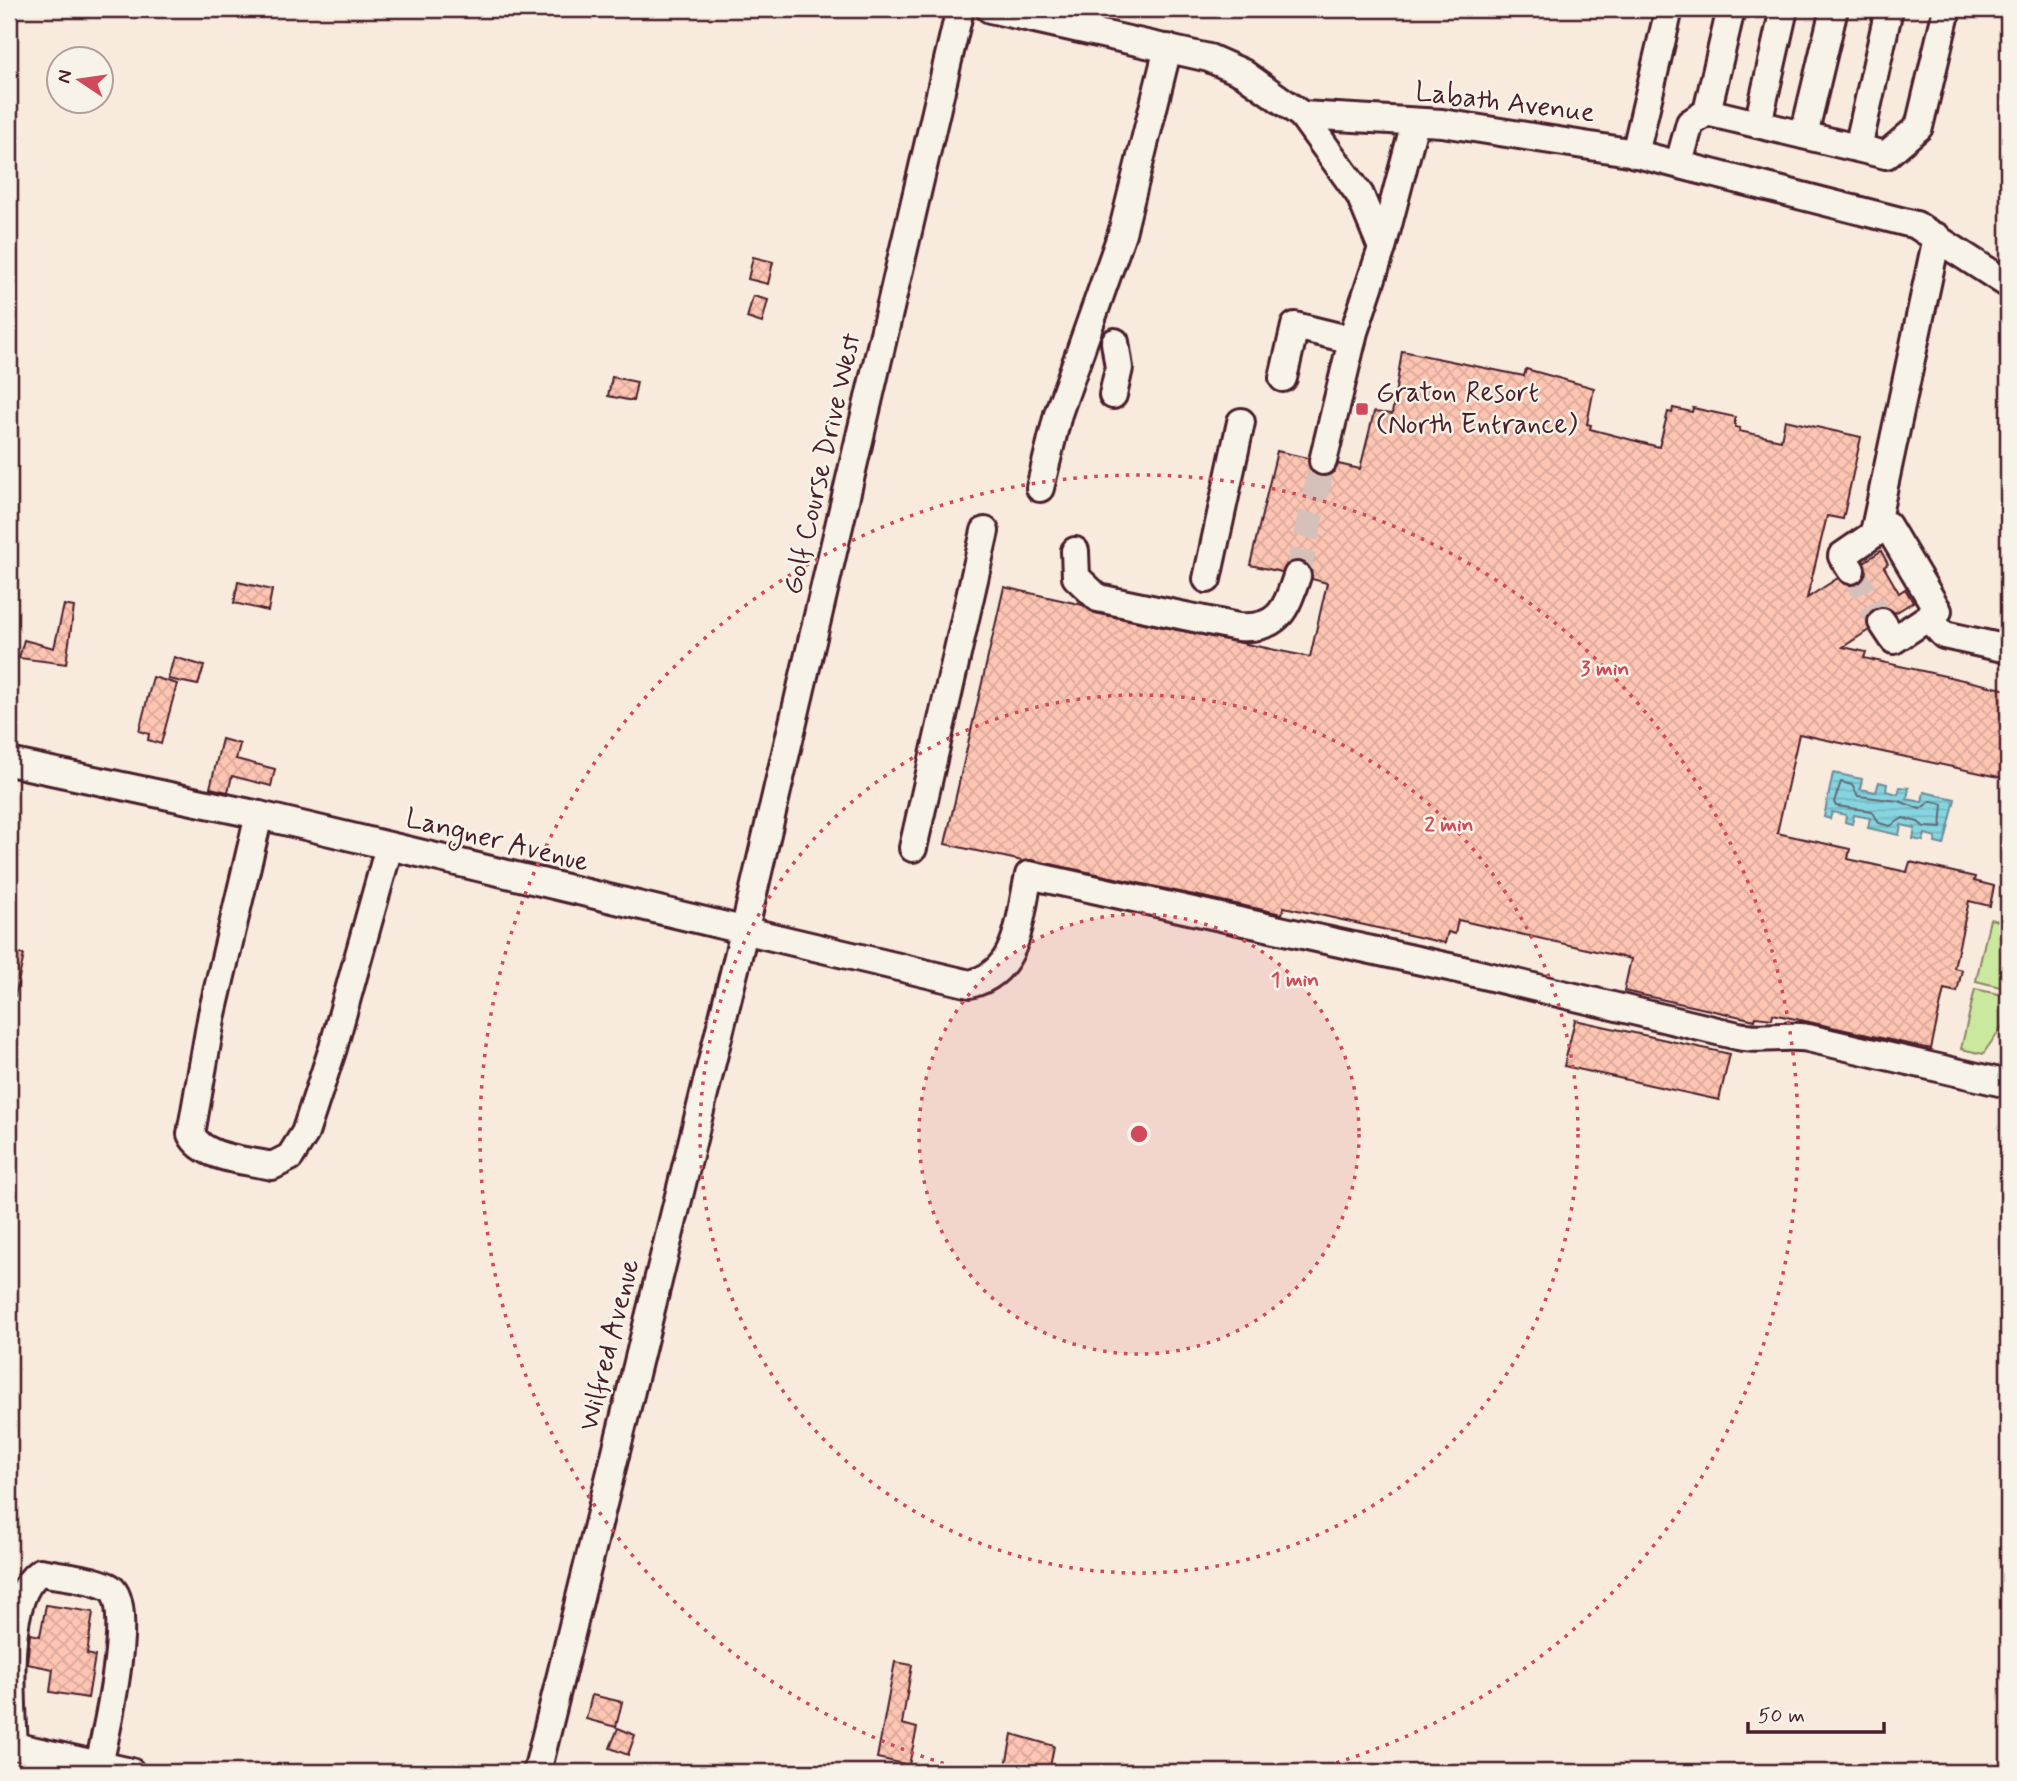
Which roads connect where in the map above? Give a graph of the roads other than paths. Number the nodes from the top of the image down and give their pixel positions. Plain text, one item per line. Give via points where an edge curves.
1 (960, 9) edge
2 (990, 9) edge
3 (1669, 9) edge
4 (1731, 9) edge
5 (1784, 9) edge
6 (1834, 9) edge
7 (1889, 9) edge
8 (1947, 9) edge
9 (1168, 48) junction
10 (1707, 112) junction
11 (1302, 116) junction
12 (1415, 122) junction
13 (1758, 124) junction
14 (1804, 135) junction
15 (1858, 148) junction
16 (1635, 154) junction
17 (1679, 163) junction
18 (1937, 237) junction
19 (1382, 248) junction
20 (2008, 284) edge
21 (1352, 340) junction
22 (1115, 342) dead end
23 (1283, 378) dead end
24 (1113, 395) dead end
25 (1241, 422) dead end
26 (1323, 461) tunnel mouth
27 (1040, 488) dead end
28 (985, 531) dead end
29 (1874, 533) junction
30 (1075, 551) dead end
31 (1851, 570) tunnel mouth
32 (1297, 576) tunnel mouth
33 (1207, 579) dead end
34 (1928, 618) junction
35 (1882, 622) tunnel mouth
36 (2008, 649) edge
37 (9, 762) edge
38 (259, 815) junction
39 (388, 847) junction
40 (913, 848) dead end
41 (744, 932) junction
42 (2008, 1084) edge
43 (11, 1745) edge
44 (99, 1765) junction
45 (131, 1772) edge
46 (537, 1772) edge

1 - 41 street, Golf Course Drive West
2 - 9 street
3 - 16 street
4 - 10 street
5 - 13 street
6 - 14 street
7 - 15 street
8 - 15 street via 1919,127 1886,155
9 - 11 street via 1209,58 1242,73
9 - 27 street via 1122,233 1058,414
10 - 13 street
10 - 17 street via 1690,123
11 - 12 street, Labath Avenue
11 - 19 street via 1360,195
12 - 16 street, Labath Avenue
12 - 19 street
13 - 14 street
14 - 15 street
16 - 17 street, Labath Avenue
17 - 18 street, Labath Avenue via 1916,225
18 - 20 street, Labath Avenue
18 - 29 street
19 - 21 street
21 - 23 street via 1296,326
21 - 26 street
22 - 24 street via 1119,368
25 - 33 street
28 - 40 street
29 - 31 street via 1842,556
29 - 34 street via 1887,525 1938,611
30 - 32 street via 1076,577 1098,598 1238,627 1253,628 1278,618
34 - 35 street via 1894,640
34 - 36 street via 1944,635
37 - 38 street, Langner Avenue
38 - 39 street, Langner Avenue
38 - 39 street via 218,988 191,1134 199,1147 214,1153 272,1166 290,1157 305,1133
39 - 41 street, Langner Avenue
41 - 42 street, Langner Avenue via 970,984 989,979 1007,962 1029,875 1738,1036 1808,1038
41 - 46 street, Wilfred Avenue
43 - 44 street
43 - 44 street via 16,1628 24,1588 40,1573 67,1577 110,1587 123,1617
44 - 45 street

